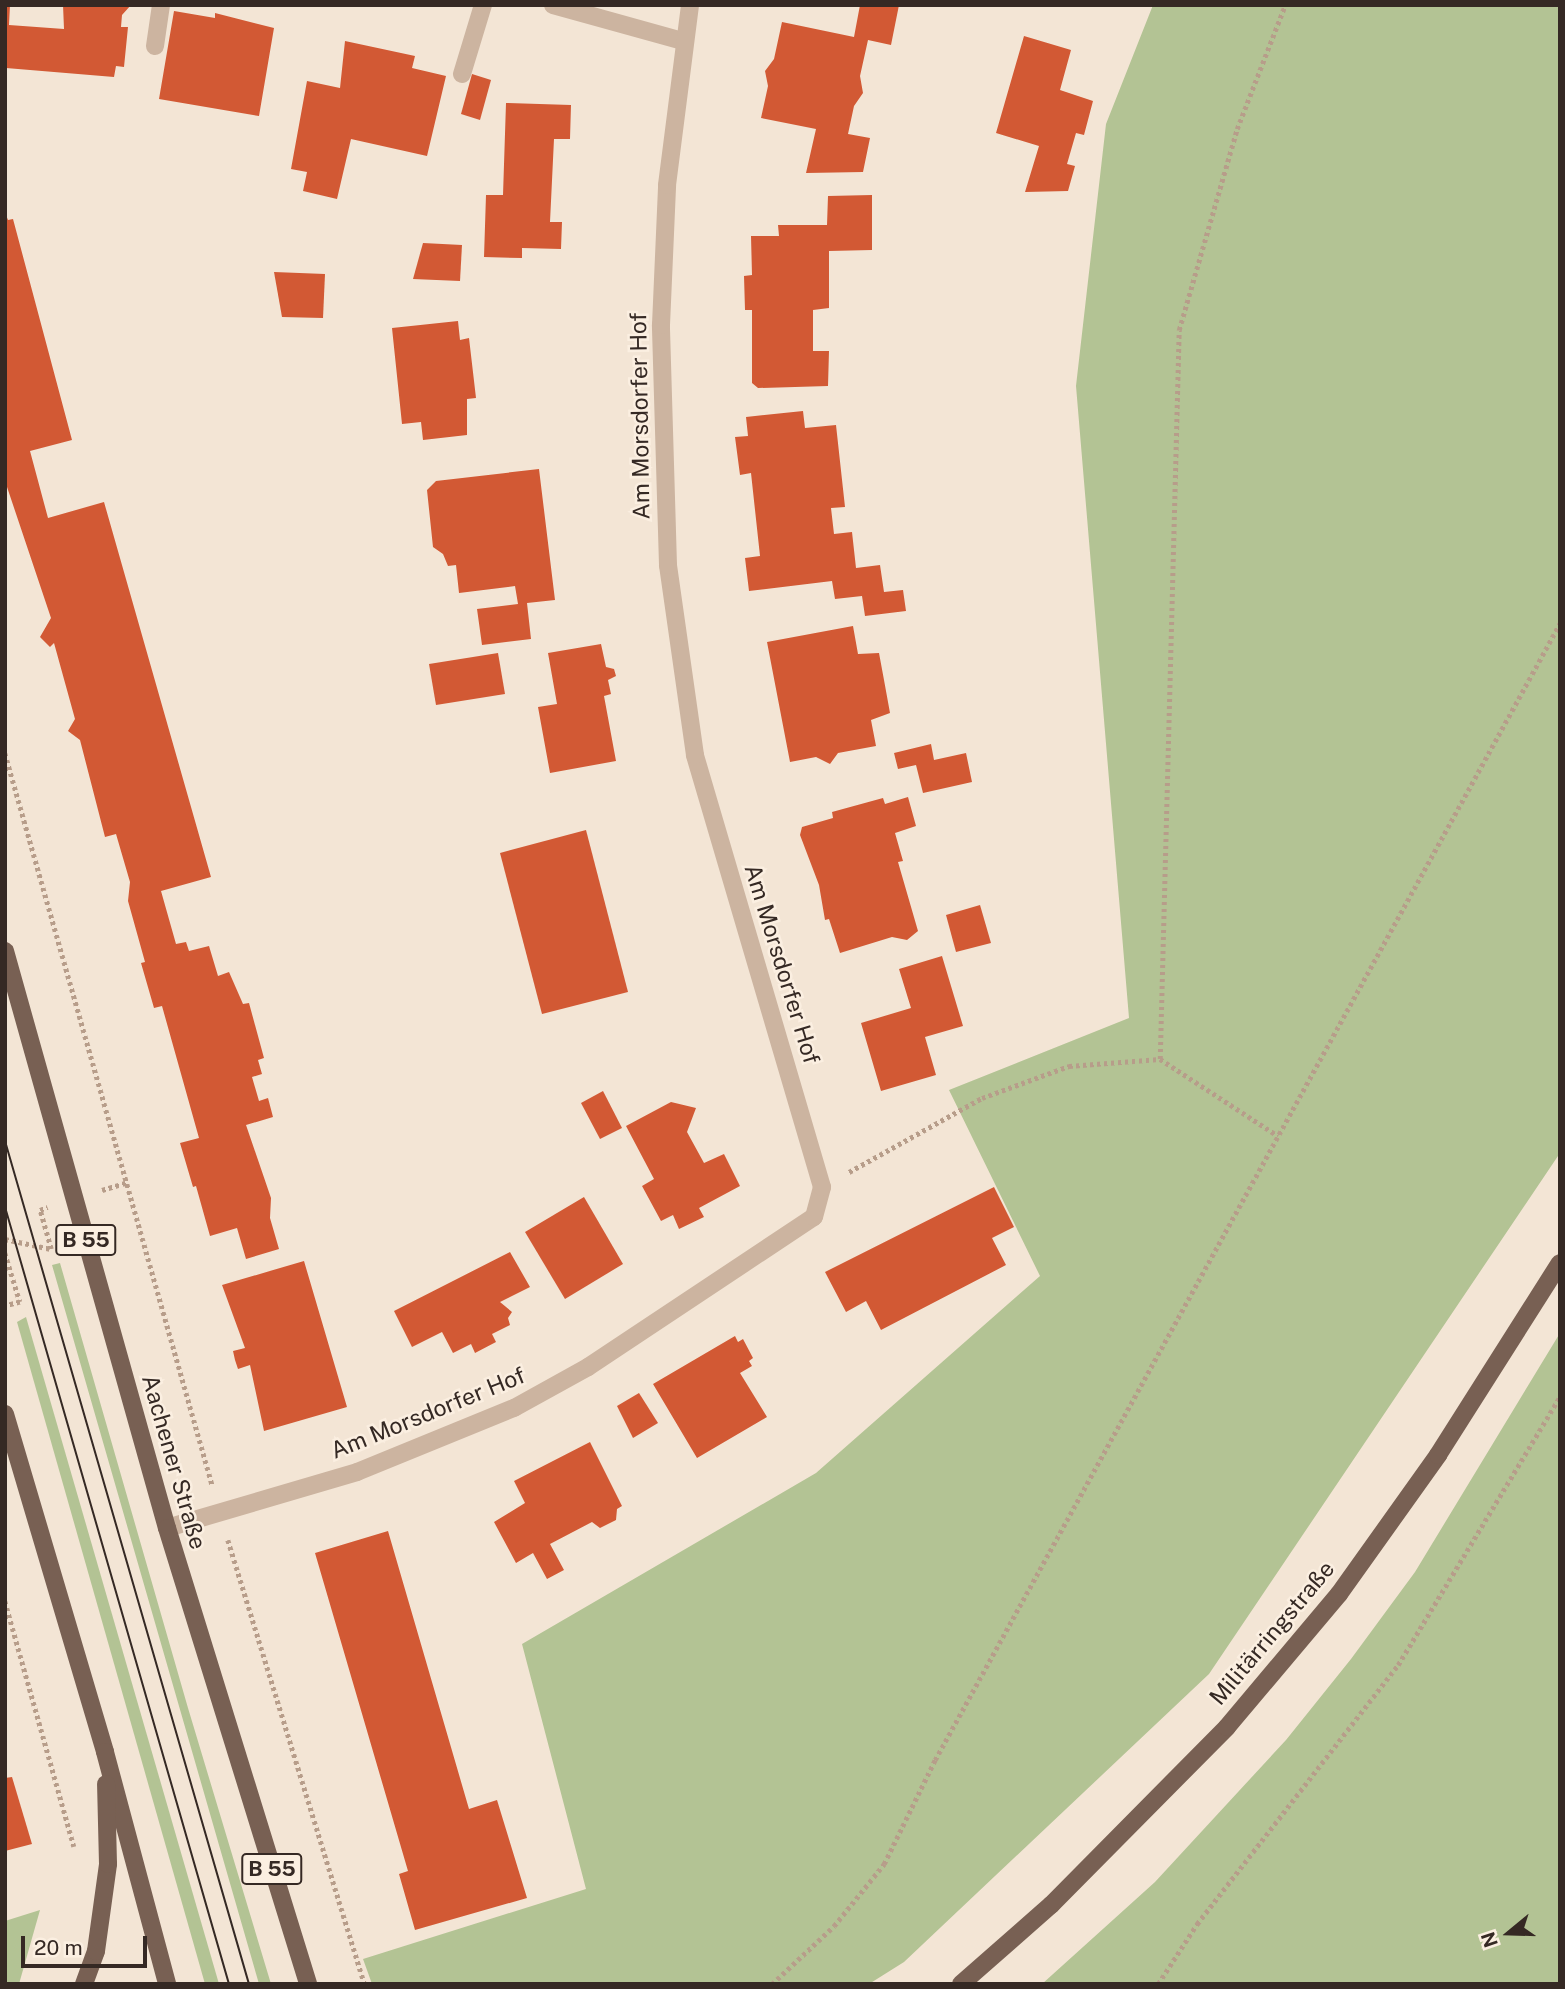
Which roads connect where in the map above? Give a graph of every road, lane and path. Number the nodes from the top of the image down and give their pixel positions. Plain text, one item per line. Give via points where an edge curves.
1 (161, 5) edge
2 (484, 5) edge
3 (553, 5) edge
4 (690, 5) edge
5 (1285, 5) edge
6 (683, 41) junction
7 (155, 46) dead end
8 (462, 74) dead end
9 (1560, 623) edge
10 (5, 753) edge
11 (5, 951) edge
12 (1160, 1059) junction
13 (1278, 1136) junction
14 (822, 1186) junction
15 (5, 1253) edge
16 (1560, 1263) edge
17 (5, 1306) edge
18 (1560, 1396) edge
19 (5, 1414) edge
20 (220, 1513) junction
21 (167, 1528) junction
22 (5, 1601) edge
23 (105, 1752) junction
24 (75, 1850) dead end
25 (84, 1984) edge
26 (167, 1984) edge
27 (307, 1984) edge
28 (365, 1984) edge
29 (772, 1984) edge
30 (961, 1984) edge
31 (1158, 1984) edge

1 - 7 street
2 - 8 street
3 - 6 street
4 - 6 street, Am Morsdorfer Hof
5 - 12 path via 1237,130 1179,330
6 - 14 street, Am Morsdorfer Hof via 667,184 661,325 668,565 695,755
9 - 13 path
10 - 20 path
11 - 21 main road, Aachener Straße / B 55
12 - 13 path
12 - 14 path via 1069,1066 995,1094
13 - 29 path via 935,1760 884,1864 834,1926
14 - 20 street, Am Morsdorfer Hof via 814,1217 714,1286 525,1402 357,1472
15 - 17 path via 20,1301
16 - 30 main road, Militärringstraße via 1438,1455 1339,1594 1217,1737 1051,1905
18 - 31 path via 1398,1665 1197,1924
19 - 23 main road
20 - 21 street, Am Morsdorfer Hof
20 - 28 path
21 - 27 main road, Aachener Straße / B 55
22 - 24 path
23 - 25 main road via 108,1864 96,1951
23 - 26 main road

